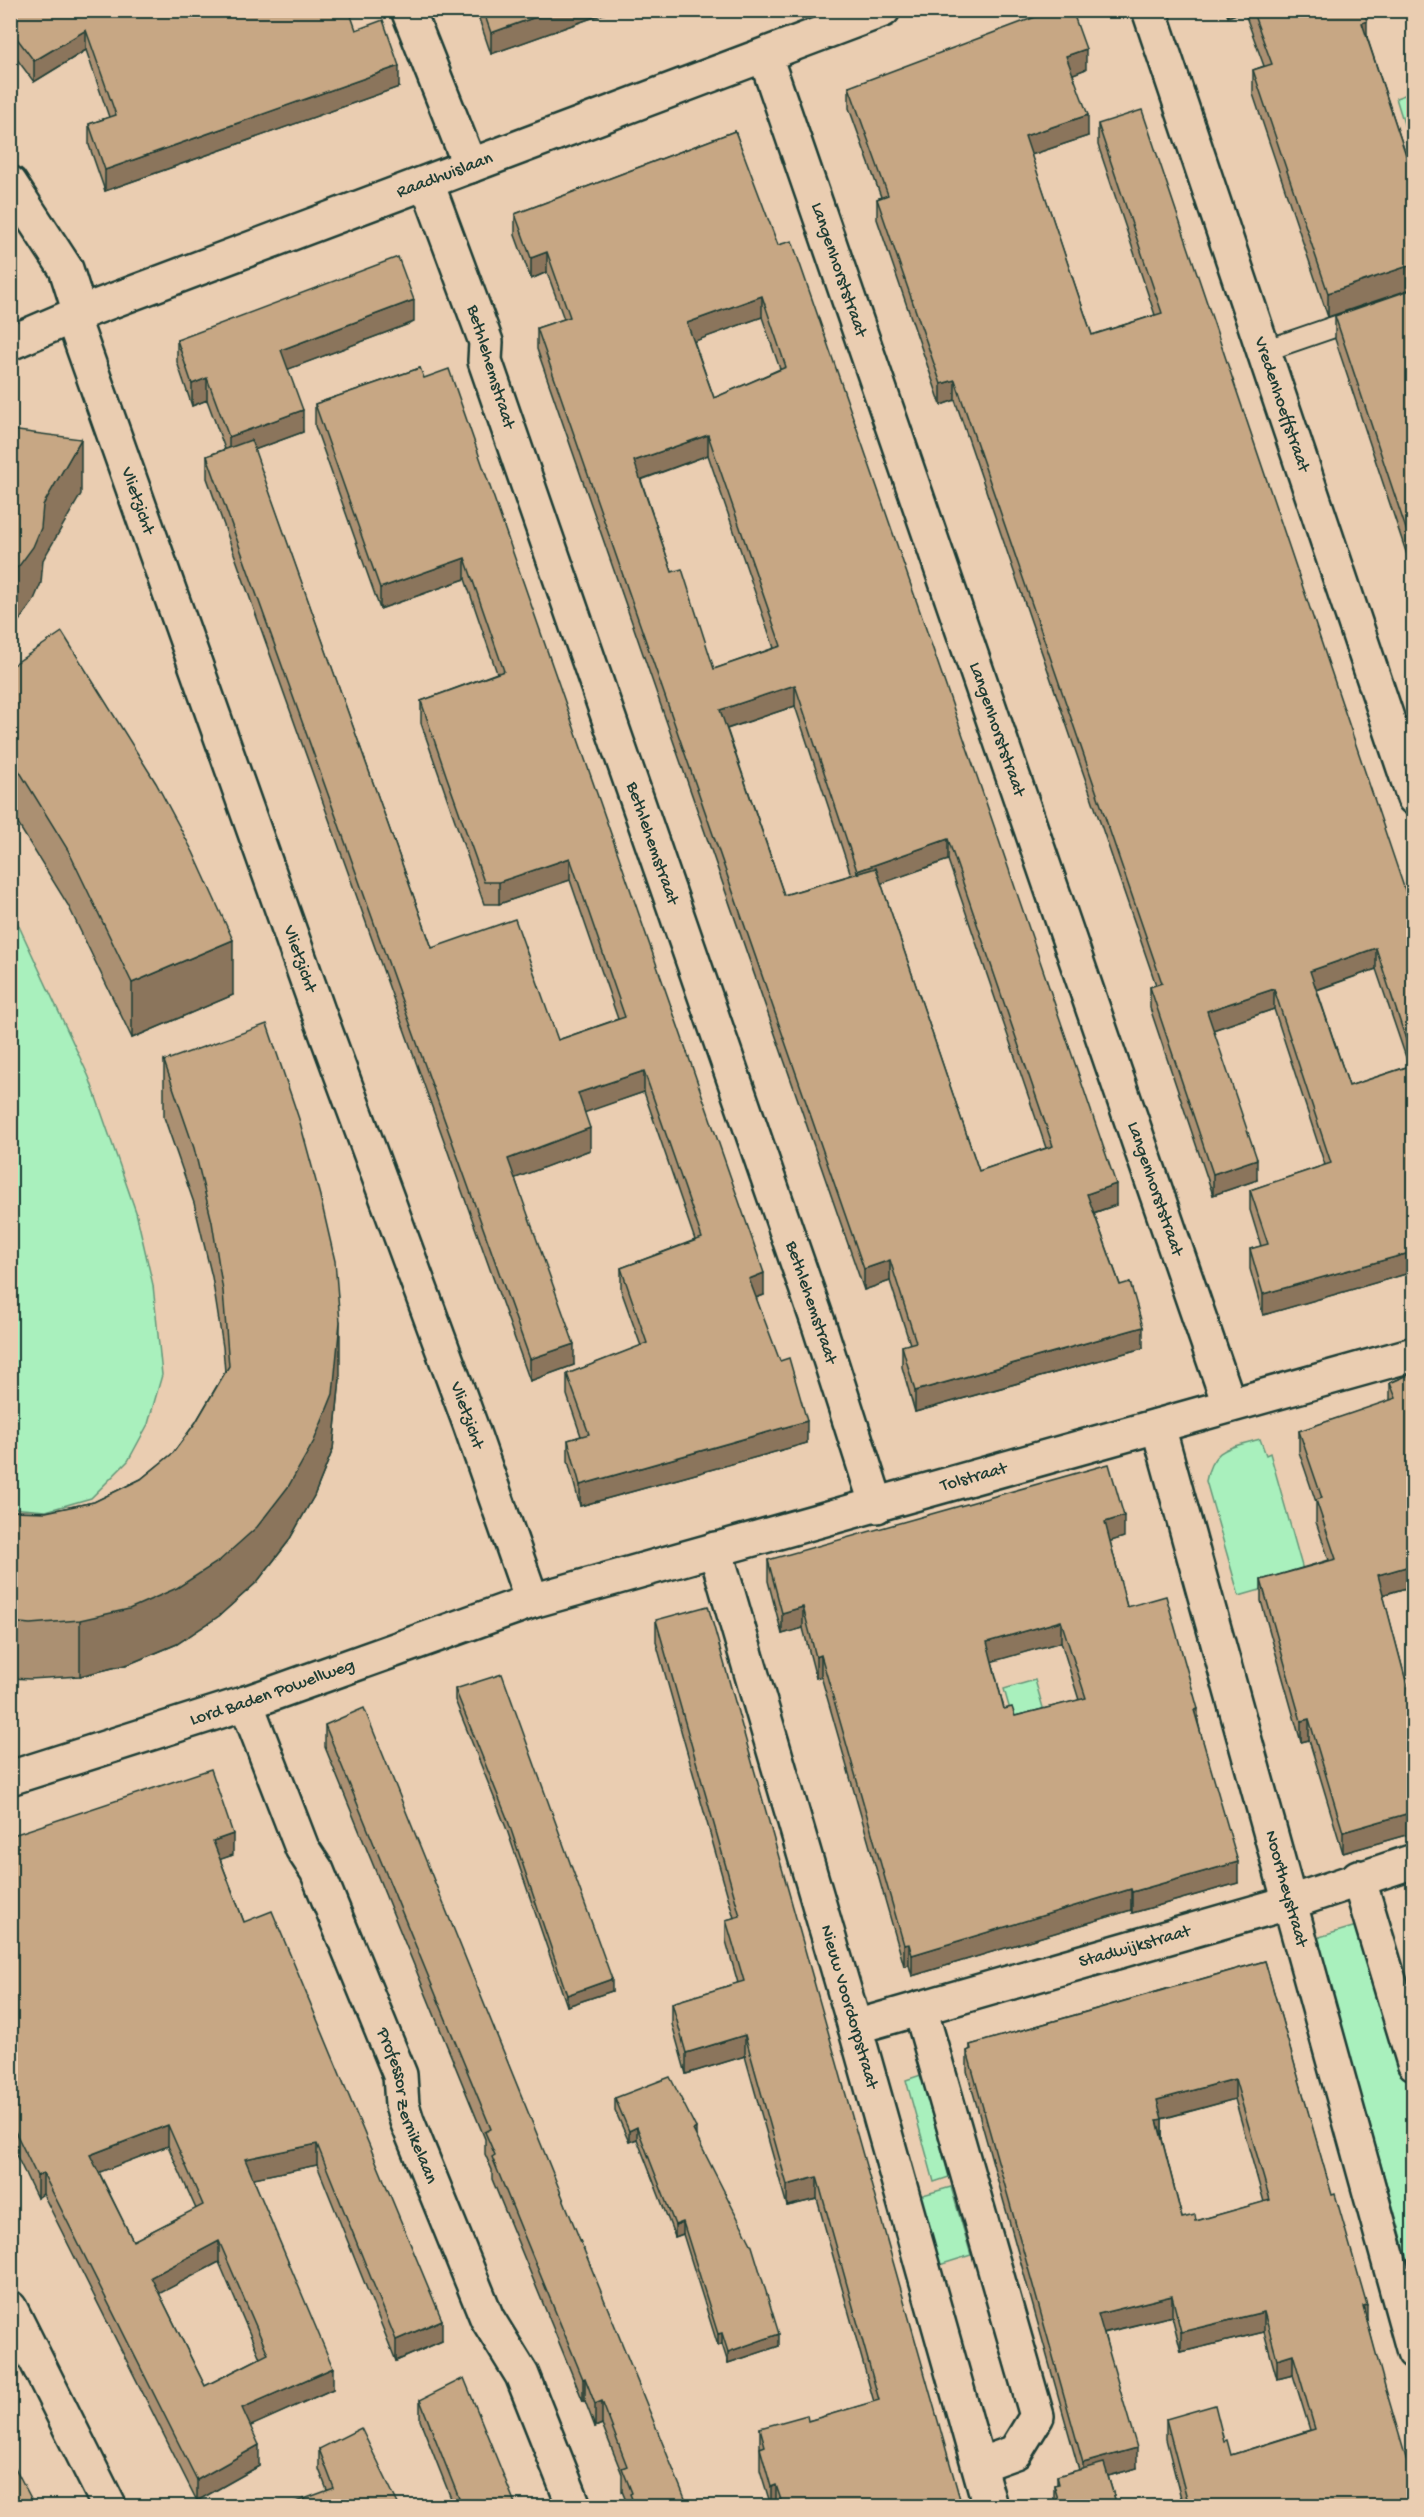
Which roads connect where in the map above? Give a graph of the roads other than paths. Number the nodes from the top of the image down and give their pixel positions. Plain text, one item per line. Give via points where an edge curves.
1 (408, 10) edge
2 (883, 10) edge
3 (1149, 10) edge
4 (826, 21) edge
5 (765, 56) junction
6 (470, 166) junction
7 (10, 183) edge
8 (428, 183) junction
9 (1382, 311) edge
10 (76, 315) junction
11 (10, 344) edge
12 (1264, 351) junction
13 (1413, 798) edge
14 (1413, 1354) edge
15 (1229, 1404) junction
16 (1158, 1426) junction
17 (877, 1506) junction
18 (716, 1549) junction
19 (532, 1601) junction
20 (246, 1703) junction
21 (10, 1778) edge
22 (1413, 1861) edge
23 (1358, 1877) junction
24 (1291, 1902) junction
25 (920, 2008) junction
26 (855, 2027) junction
27 (1413, 2063) edge
28 (10, 2307) edge
29 (1413, 2352) edge
30 (979, 2465) junction
31 (108, 2506) edge
32 (574, 2506) edge
33 (990, 2506) edge

1 - 6 street
2 - 4 street, Raadhuislaan
3 - 12 street, Vredenhoeffstraat
4 - 5 street, Raadhuislaan
5 - 6 street, Raadhuislaan
5 - 15 street, Langenhorststraat
6 - 8 street, Raadhuislaan
7 - 10 street, Vlietzicht via 66,269
8 - 10 street, Raadhuislaan
8 - 17 street, Bethlehemstraat via 486,342 485,361 819,1326
9 - 12 lane
10 - 11 street, Raadhuislaan
10 - 19 street, Vlietzicht via 322,1022
12 - 13 street, Vredenhoeffstraat
14 - 15 street, Tolstraat
15 - 16 street, Tolstraat
16 - 17 street, Tolstraat
16 - 24 street, Noortheystraat
17 - 18 street, Tolstraat
18 - 19 street, Tolstraat
18 - 26 street, Nieuw Voordorpstraat
19 - 20 street, Lord Baden Powellweg
20 - 21 street, Lord Baden Powellweg
20 - 32 street, Professor Zernikelaan via 302,1848 317,1871 400,2075 407,2121 487,2318 522,2375
22 - 23 street, Stadwijkstraat
23 - 24 street, Stadwijkstraat
23 - 27 street
24 - 25 street, Stadwijkstraat
24 - 29 street, Noortheystraat
25 - 26 street, Stadwijkstraat
25 - 30 street via 1037,2415 1015,2452
26 - 30 street, Nieuw Voordorpstraat
28 - 31 street
30 - 33 street, Nieuw Voordorpstraat

